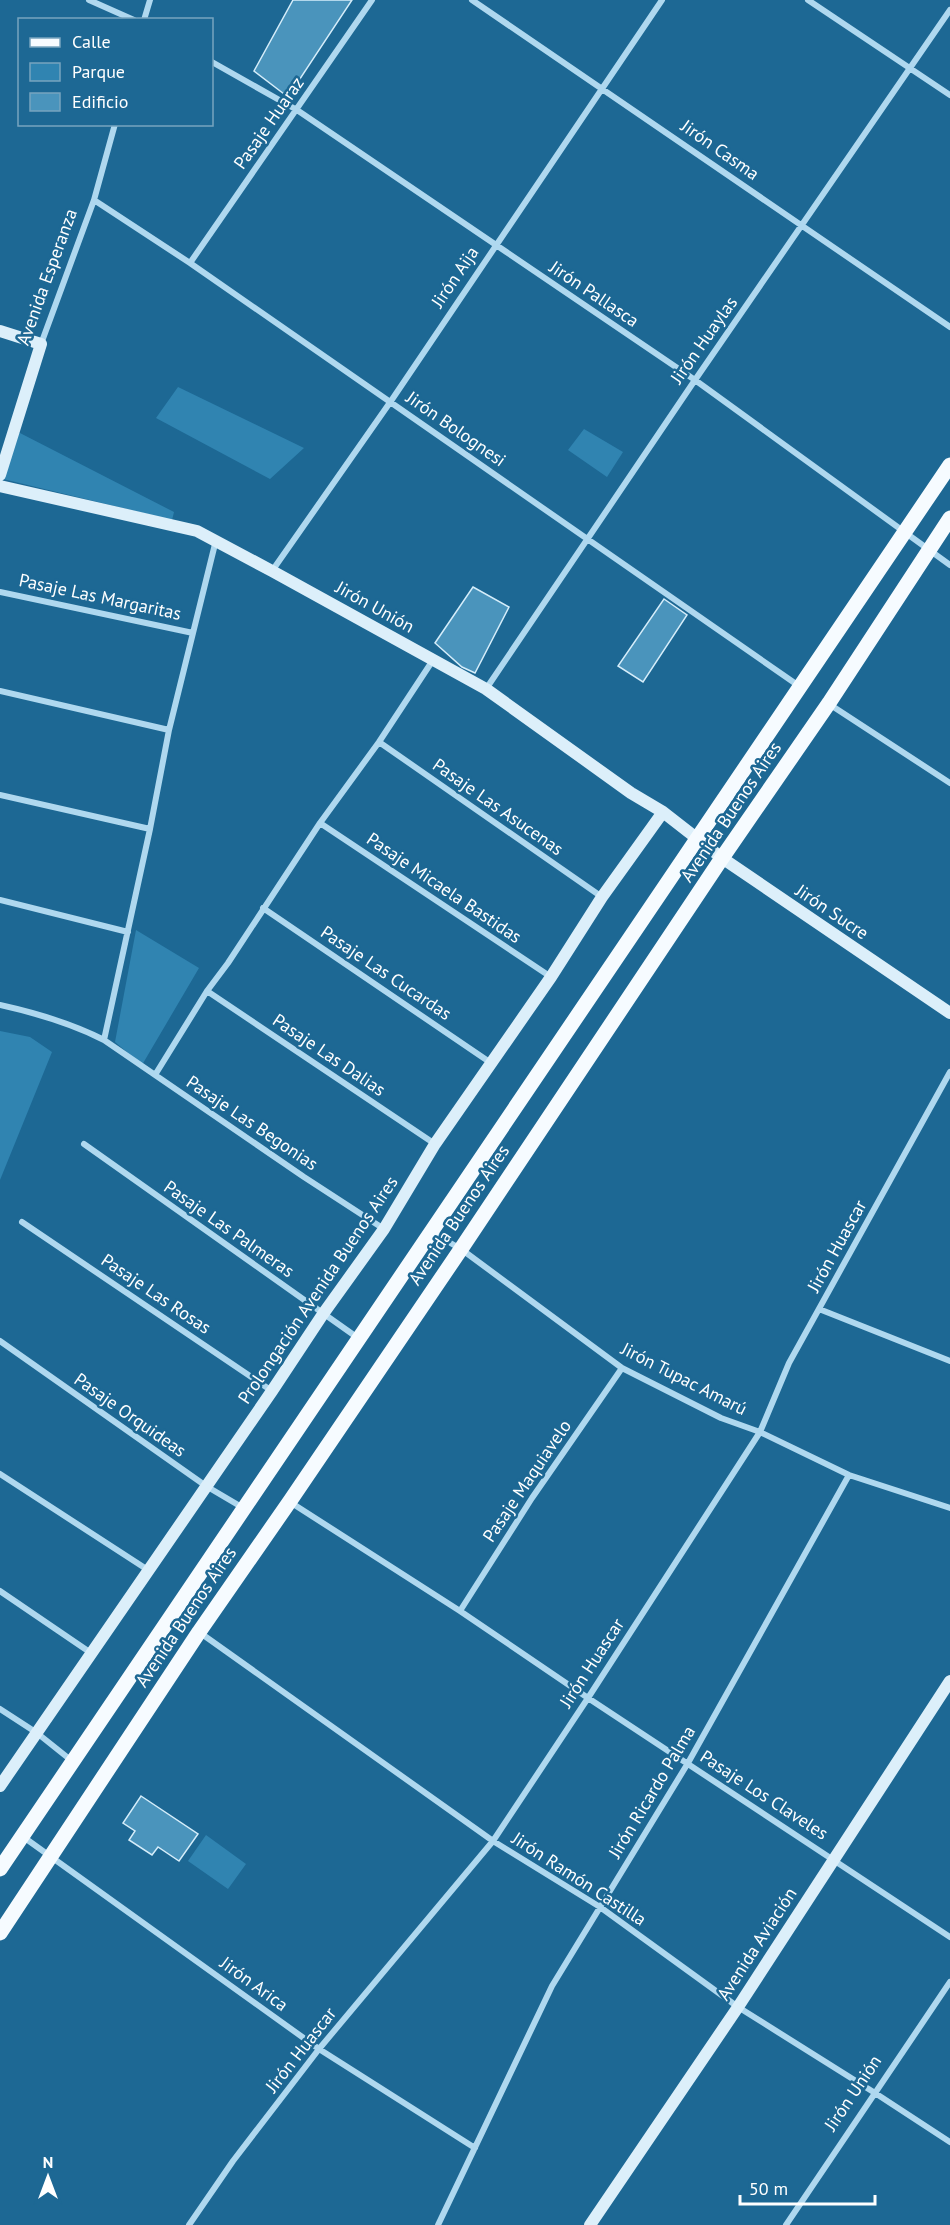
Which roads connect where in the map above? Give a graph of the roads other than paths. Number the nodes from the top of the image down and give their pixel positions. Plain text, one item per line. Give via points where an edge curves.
1 (89, 0) edge
2 (150, 0) edge
3 (372, 0) edge
4 (472, 0) edge
5 (662, 0) edge
6 (808, 0) edge
7 (950, 10) edge
8 (130, 18) edge
9 (145, 18) edge
10 (213, 63) edge
11 (910, 68) junction
12 (602, 88) junction
13 (950, 95) edge
14 (297, 110) junction
15 (114, 126) edge
16 (94, 200) junction
17 (802, 225) junction
18 (495, 245) junction
19 (190, 263) junction
20 (950, 327) edge
21 (0, 331) edge
22 (41, 344) junction
23 (695, 380) junction
24 (391, 401) junction
25 (950, 465) edge
26 (0, 475) edge
27 (0, 486) edge
28 (950, 518) edge
29 (904, 531) junction
30 (589, 539) junction
31 (216, 540) junction
32 (928, 550) junction
33 (950, 565) edge
34 (272, 571) junction
35 (0, 592) edge
36 (193, 633) junction
37 (433, 660) junction
38 (799, 686) junction
39 (486, 689) junction
40 (0, 691) edge
41 (829, 703) junction
42 (170, 730) junction
43 (379, 742) junction
44 (950, 783) edge
45 (0, 795) edge
46 (663, 813) junction
47 (320, 823) junction
48 (150, 830) junction
49 (697, 838) junction
50 (722, 858) junction
51 (602, 897) junction
52 (0, 900) edge
53 (263, 908) junction
54 (128, 932) junction
55 (551, 977) junction
56 (207, 991) junction
57 (0, 1005) edge
58 (950, 1013) edge
59 (104, 1040) junction
60 (491, 1063) junction
61 (950, 1072) edge
62 (155, 1075) junction
63 (84, 1144) dead end
64 (435, 1144) junction
65 (22, 1222) dead end
66 (384, 1229) junction
67 (430, 1231) junction
68 (461, 1249) junction
69 (819, 1309) junction
70 (323, 1314) junction
71 (358, 1339) junction
72 (0, 1341) edge
73 (950, 1361) edge
74 (622, 1368) junction
75 (272, 1391) junction
76 (760, 1432) junction
77 (0, 1474) edge
78 (849, 1475) junction
79 (206, 1486) junction
80 (290, 1501) junction
81 (950, 1508) edge
82 (245, 1509) junction
83 (149, 1570) junction
84 (0, 1591) edge
85 (460, 1611) junction
86 (198, 1632) junction
87 (91, 1653) junction
88 (950, 1681) edge
89 (588, 1698) junction
90 (0, 1709) edge
91 (37, 1733) junction
92 (72, 1761) junction
93 (688, 1763) junction
94 (0, 1786) edge
95 (22, 1836) junction
96 (493, 1841) junction
97 (51, 1856) junction
98 (833, 1859) junction
99 (0, 1869) edge
100 (600, 1907) junction
101 (0, 1933) edge
102 (950, 1937) edge
103 (950, 1982) edge
104 (738, 2007) junction
105 (319, 2049) junction
106 (875, 2093) junction
107 (950, 2142) edge
108 (476, 2148) junction
109 (189, 2225) edge
110 (438, 2225) edge
111 (590, 2225) edge
112 (786, 2225) edge

1 - 8 street
2 - 9 street
3 - 14 street, Pasaje Huaraz
4 - 12 street, Jirón Casma
5 - 12 street, Jirón Aija
6 - 11 street
7 - 11 street, Jirón Huaylas
10 - 14 street, Jirón Pallasca
11 - 13 street
11 - 17 street, Jirón Huaylas
12 - 17 street, Jirón Casma
12 - 18 street, Jirón Aija
14 - 18 street, Jirón Pallasca
14 - 19 street, Pasaje Huaraz
15 - 16 street, Avenida Esperanza
16 - 19 street, Jirón Bolognesi
16 - 22 street, Avenida Esperanza
17 - 20 street, Jirón Casma
17 - 23 street, Jirón Huaylas
18 - 23 street, Jirón Pallasca
18 - 24 street, Jirón Aija
19 - 24 street, Jirón Bolognesi
21 - 22 street
22 - 26 street, Avenida Esperanza
23 - 29 street, Jirón Pallasca
23 - 30 street, Jirón Huaylas
24 - 30 street, Jirón Bolognesi
24 - 34 street, Jirón Aija
25 - 29 main road, Avenida Buenos Aires
27 - 31 street, Jirón Unión via 197,531
28 - 32 main road, Avenida Buenos Aires
29 - 32 street, Jirón Pallasca
29 - 38 main road, Avenida Buenos Aires
30 - 38 street, Jirón Bolognesi
30 - 39 street, Jirón Huaylas
31 - 34 street, Jirón Unión
31 - 36 street
32 - 33 street, Jirón Pallasca
32 - 41 main road, Avenida Buenos Aires
34 - 37 street, Jirón Unión
35 - 36 street, Pasaje Las Margaritas
36 - 42 street
37 - 39 street, Jirón Unión
37 - 43 street
38 - 49 main road, Avenida Buenos Aires
39 - 46 street, Jirón Unión
40 - 42 street
41 - 44 street
41 - 50 main road, Avenida Buenos Aires
42 - 48 street
43 - 47 street
43 - 51 street, Pasaje Las Asucenas
45 - 48 street
46 - 49 street, Jirón Unión
46 - 51 street, Prolongación Avenida Buenos Aires
47 - 53 street
47 - 55 street, Pasaje Micaela Bastidas
48 - 54 street
49 - 50 street, Jirón Sucre
49 - 67 main road, Avenida Buenos Aires
50 - 58 street, Jirón Sucre
50 - 68 main road, Avenida Buenos Aires
51 - 55 street, Prolongación Avenida Buenos Aires
52 - 54 street
53 - 56 street
53 - 60 street, Pasaje Las Cucardas
54 - 59 street
55 - 60 street, Prolongación Avenida Buenos Aires
56 - 62 street
56 - 64 street, Pasaje Las Dalias
57 - 59 street, Pasaje Las Begonias via 78,1027
59 - 62 street, Pasaje Las Begonias
60 - 64 street, Prolongación Avenida Buenos Aires
61 - 69 street, Jirón Huascar
62 - 66 street, Pasaje Las Begonias
63 - 70 street, Pasaje Las Palmeras
64 - 66 street, Prolongación Avenida Buenos Aires
65 - 75 street, Pasaje Las Rosas
66 - 70 street, Prolongación Avenida Buenos Aires
67 - 68 street, Jirón Tupac Amarú
67 - 71 main road, Avenida Buenos Aires
68 - 74 street, Jirón Tupac Amarú
68 - 80 main road, Avenida Buenos Aires
69 - 73 street
69 - 76 street, Jirón Huascar via 789,1363
70 - 71 street, Pasaje Las Palmeras
70 - 75 street, Prolongación Avenida Buenos Aires
71 - 82 main road, Avenida Buenos Aires
72 - 79 street, Pasaje Orquideas
74 - 76 street, Jirón Tupac Amarú via 721,1418
74 - 85 street, Pasaje Maquiavelo
75 - 79 street, Prolongación Avenida Buenos Aires
76 - 78 street, Jirón Tupac Amarú
76 - 89 street, Jirón Huascar
77 - 83 street
78 - 81 street, Jirón Tupac Amarú
78 - 93 street, Jirón Ricardo Palma
79 - 82 street, Pasaje Orquideas
79 - 83 street, Prolongación Avenida Buenos Aires
80 - 85 street, Pasaje Los Claveles
80 - 86 main road, Avenida Buenos Aires
82 - 92 main road, Avenida Buenos Aires
83 - 87 street, Prolongación Avenida Buenos Aires
84 - 87 street
85 - 89 street, Pasaje Los Claveles
86 - 96 street, Jirón Ramón Castilla
86 - 97 main road, Avenida Buenos Aires
87 - 91 street, Prolongación Avenida Buenos Aires
88 - 98 street, Avenida Aviación
89 - 93 street, Pasaje Los Claveles
89 - 96 street, Jirón Huascar
90 - 91 street
91 - 92 street
91 - 94 street, Prolongación Avenida Buenos Aires
92 - 95 main road, Avenida Buenos Aires
93 - 98 street, Pasaje Los Claveles
93 - 100 street, Jirón Ricardo Palma
95 - 97 street, Jirón Arica
95 - 99 main road, Avenida Buenos Aires
96 - 100 street, Jirón Ramón Castilla
96 - 105 street, Jirón Huascar
97 - 101 main road, Avenida Buenos Aires
97 - 105 street, Jirón Arica
98 - 102 street, Pasaje Los Claveles
98 - 104 street, Avenida Aviación
100 - 104 street, Jirón Ramón Castilla
100 - 108 street, Jirón Ricardo Palma via 552,1986
103 - 106 street, Jirón Unión
104 - 106 street, Jirón Ramón Castilla
104 - 111 street, Avenida Aviación
105 - 108 street, Jirón Arica
105 - 109 street, Jirón Huascar
106 - 107 street, Jirón Ramón Castilla
106 - 112 street, Jirón Unión
108 - 110 street, Jirón Ricardo Palma

